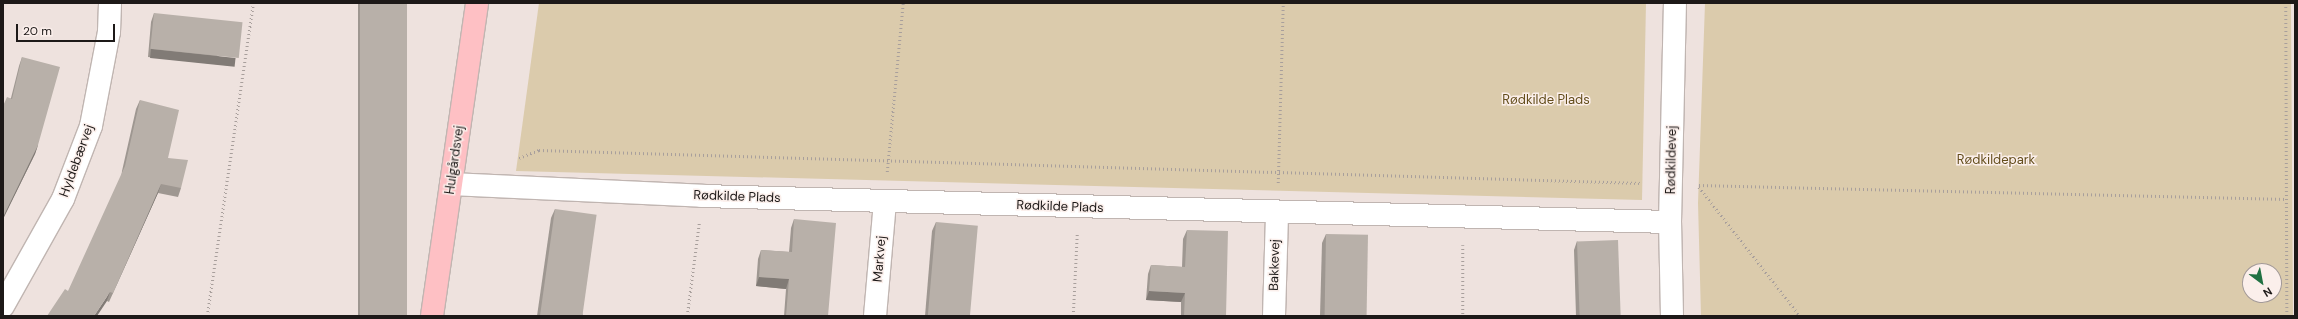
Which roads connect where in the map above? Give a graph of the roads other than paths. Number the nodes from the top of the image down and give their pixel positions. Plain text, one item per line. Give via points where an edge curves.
1 (110, 3) edge
2 (477, 3) edge
3 (1675, 3) edge
4 (452, 184) junction
5 (885, 202) junction
6 (1277, 214) junction
7 (1670, 222) junction
8 (3, 306) edge
9 (432, 316) edge
10 (875, 316) edge
11 (1274, 316) edge
12 (1672, 316) edge

1 - 8 street, Hyldebærvej via 109,32 91,126 63,200
2 - 4 main road, Hulgårdsvej
3 - 7 street, Rødkildevej
4 - 5 street, Rødkilde Plads
4 - 9 main road, Hulgårdsvej
5 - 6 street, Rødkilde Plads
5 - 10 street, Markvej
6 - 7 street, Rødkilde Plads
6 - 11 street, Bakkevej
7 - 12 street, Rødkildevej

